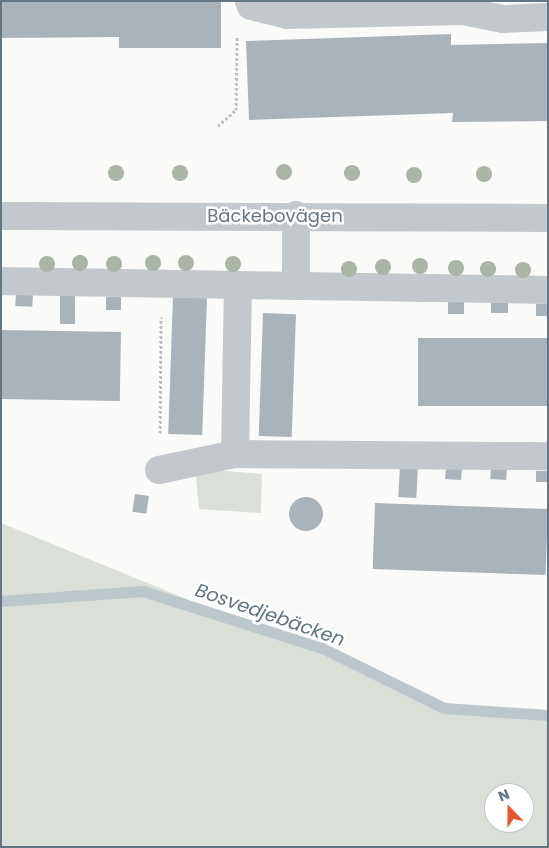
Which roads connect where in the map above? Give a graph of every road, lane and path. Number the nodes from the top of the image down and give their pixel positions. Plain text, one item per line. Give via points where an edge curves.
1 (249, 1) edge
2 (464, 6) edge
3 (548, 17) edge
4 (237, 35) dead end
5 (218, 126) dead end
6 (296, 215) junction
7 (1, 216) edge
8 (548, 218) edge
9 (1, 281) edge
10 (161, 284) junction
11 (238, 286) junction
12 (296, 286) junction
13 (548, 290) edge
14 (235, 454) junction
15 (548, 456) edge
16 (159, 470) joint

1 - 2 street via 251,6 287,15
2 - 3 street via 504,19
4 - 5 path via 236,110
6 - 7 street, Bäckebovägen
6 - 8 street, Bäckebovägen
6 - 12 street
9 - 10 street
10 - 11 street
10 - 16 path
11 - 12 street
11 - 14 street
12 - 13 street
14 - 15 street
14 - 16 street

